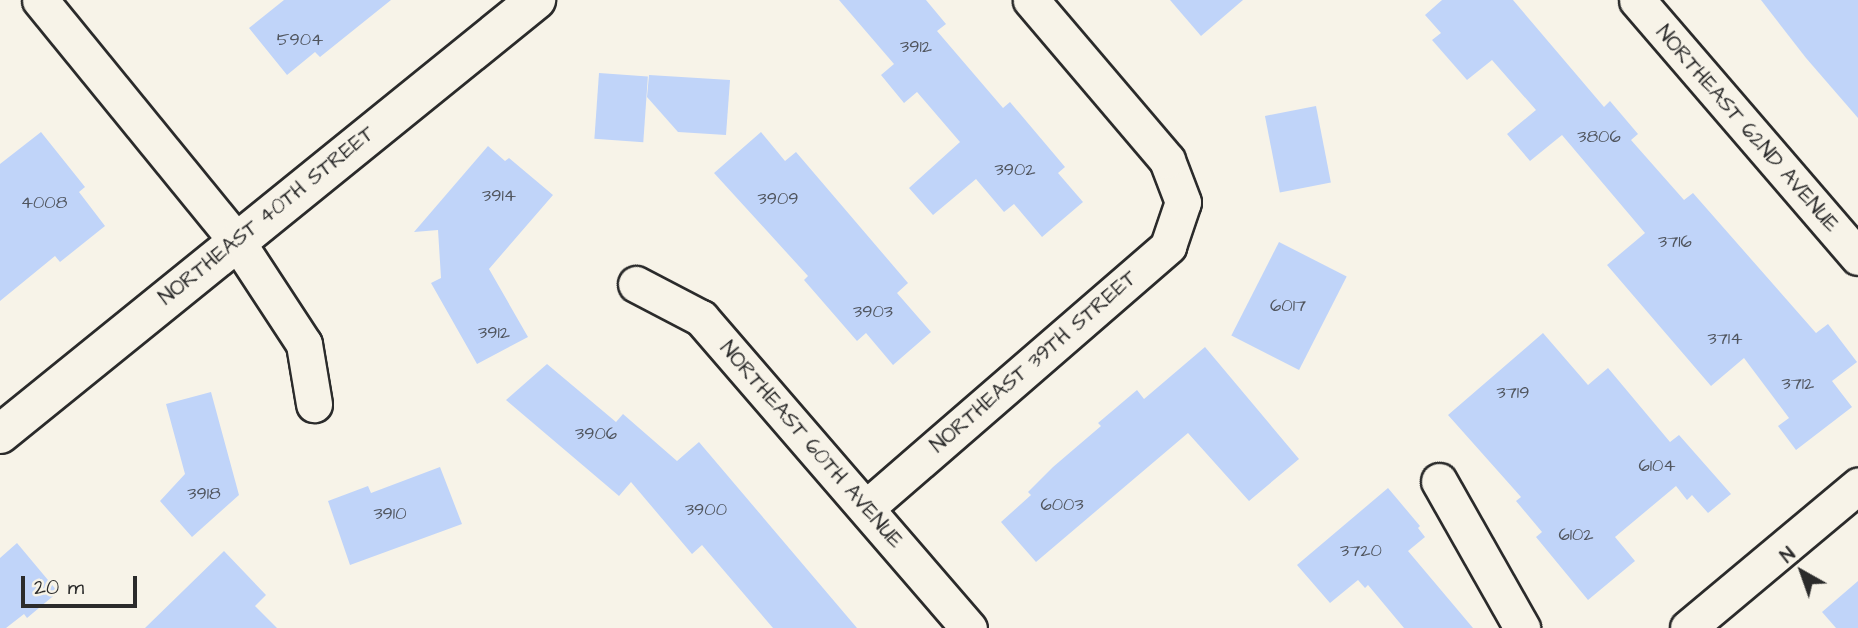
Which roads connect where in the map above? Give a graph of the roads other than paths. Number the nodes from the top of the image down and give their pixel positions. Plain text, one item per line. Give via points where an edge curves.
1 (40, 0) edge
2 (536, 0) edge
3 (1031, 0) edge
4 (1637, 0) edge
5 (236, 240) junction
6 (1854, 243) edge
7 (636, 284) dead end
8 (314, 404) dead end
9 (0, 434) edge
10 (1439, 481) dead end
11 (1858, 486) edge
12 (866, 508) junction
13 (969, 628) edge
14 (1522, 628) edge
15 (1688, 628) edge

1 - 5 street
2 - 5 street, NORTHEAST 40TH STREET
3 - 12 street, NORTHEAST 39TH STREET via 1167,160 1183,202 1168,246
4 - 6 street, NORTHEAST 62ND AVENUE
5 - 8 street via 304,344
5 - 9 street, NORTHEAST 40TH STREET
7 - 12 street, NORTHEAST 60TH AVENUE via 701,318
10 - 14 street
11 - 15 street
12 - 13 street, NORTHEAST 60TH AVENUE

